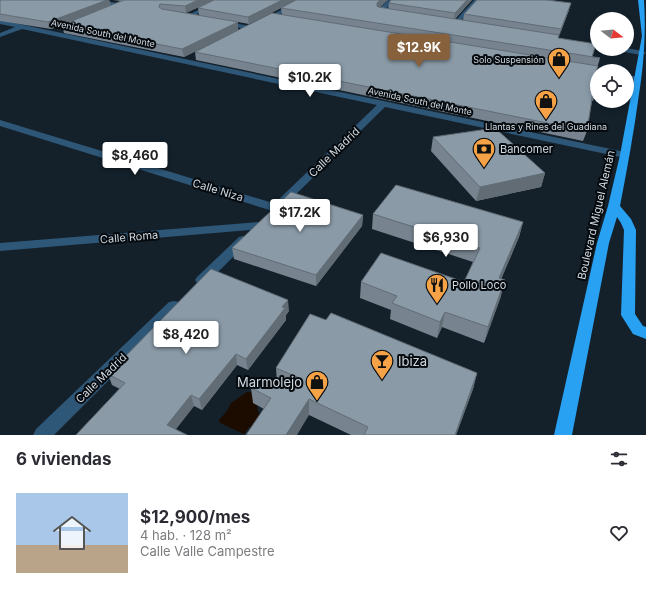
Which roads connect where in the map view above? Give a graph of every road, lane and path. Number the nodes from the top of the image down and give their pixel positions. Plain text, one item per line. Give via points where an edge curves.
1 (92, 0) edge
2 (223, 0) edge
3 (304, 0) edge
4 (393, 0) edge
5 (477, 0) edge
6 (640, 1) edge
7 (109, 11) edge
8 (180, 15) edge
9 (397, 15) edge
10 (187, 17) junction
11 (270, 17) junction
12 (201, 19) edge
13 (286, 20) edge
14 (0, 22) edge
15 (215, 22) edge
16 (463, 25) edge
17 (22, 27) junction
18 (66, 27) edge
19 (250, 28) junction
20 (52, 33) junction
21 (0, 35) edge
22 (237, 35) edge
23 (634, 52) edge
24 (642, 53) junction
25 (198, 55) edge
26 (185, 61) junction
27 (634, 78) edge
28 (637, 79) junction
29 (646, 86) edge
30 (384, 103) junction
31 (0, 122) edge
32 (624, 155) junction
33 (614, 206) junction
34 (276, 208) junction
35 (258, 226) junction
36 (0, 247) edge
37 (195, 286) edge
38 (184, 297) edge
39 (646, 333) edge
40 (42, 435) edge
41 (563, 435) edge

1 - 7 street via 126,4
2 - 10 street
3 - 11 street
4 - 9 street via 380,12
5 - 16 street via 451,24
6 - 24 highway, Boulevard Miguel Alemán via 645,36
8 - 10 street
10 - 12 street
11 - 13 street
11 - 19 street
14 - 17 street, Avenida South del Monte
15 - 19 street
17 - 20 street, Avenida South del Monte
17 - 21 street
18 - 20 street
19 - 22 street
20 - 26 street, Avenida South del Monte
23 - 24 street
24 - 28 highway, Boulevard Miguel Alemán
25 - 26 street
26 - 30 street, Avenida South del Monte
27 - 28 street
28 - 29 highway
28 - 32 highway, Boulevard Miguel Alemán
30 - 32 street, Avenida South del Monte
30 - 34 street, Calle Madrid
31 - 34 street, Calle Niza
32 - 33 highway, Boulevard Miguel Alemán
33 - 39 highway via 630,230 628,315 638,330
33 - 41 highway, Boulevard Miguel Alemán via 603,243
34 - 35 street, Calle Madrid
35 - 36 street, Calle Roma
35 - 37 street, Calle Madrid
38 - 40 street, Calle Madrid

